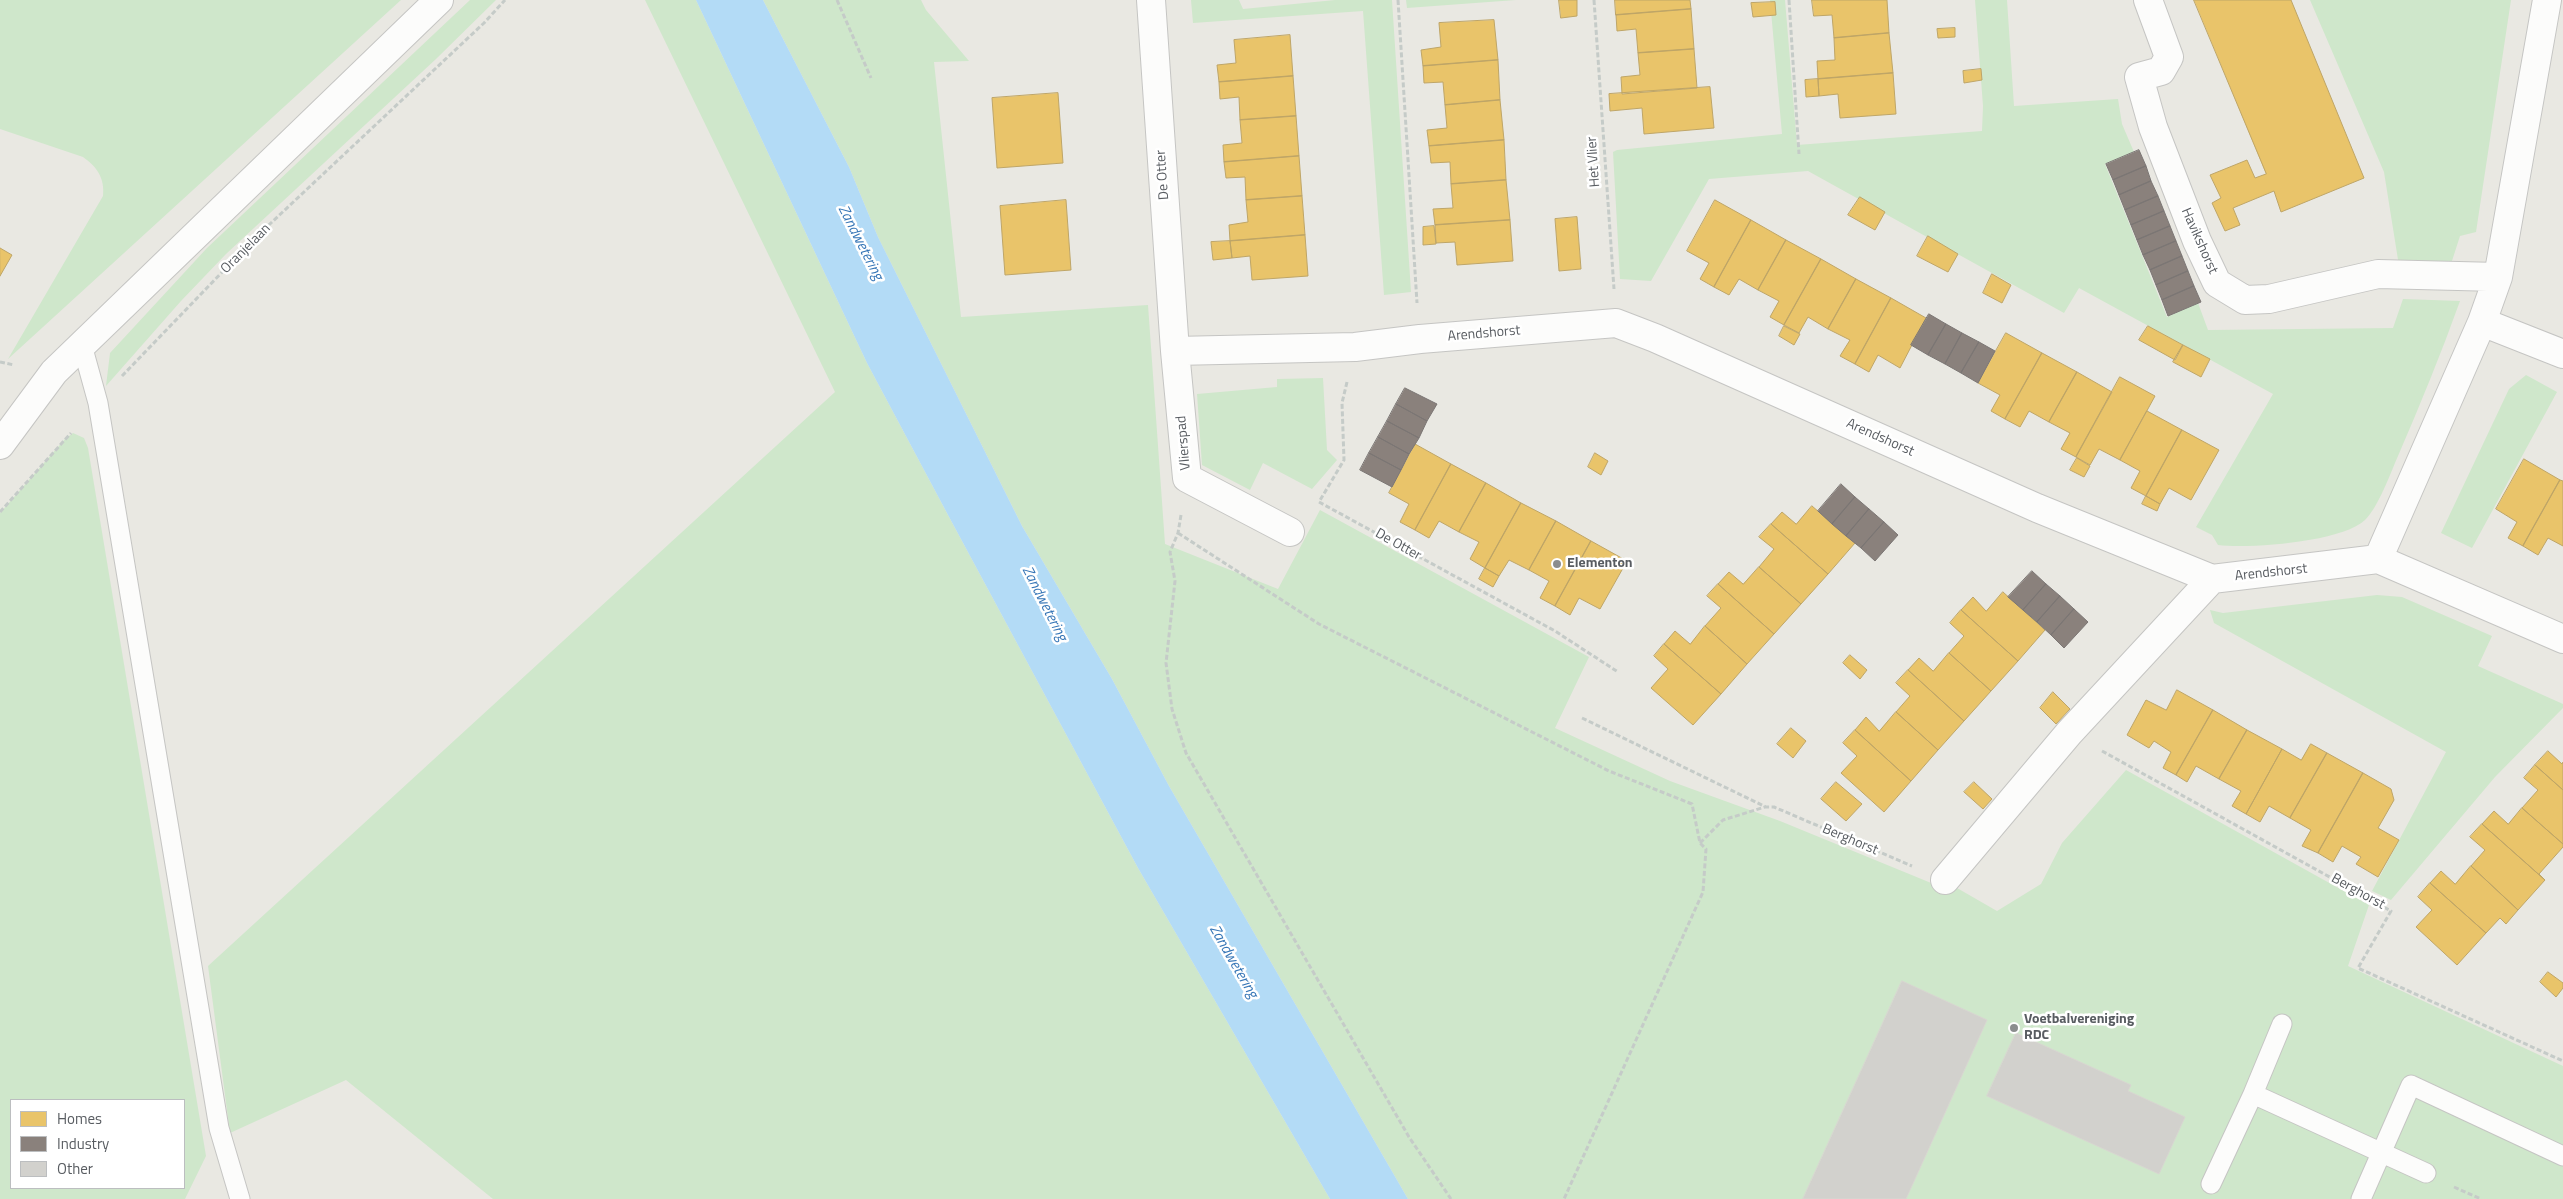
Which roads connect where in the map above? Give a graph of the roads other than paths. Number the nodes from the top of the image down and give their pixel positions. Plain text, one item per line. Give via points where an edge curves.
1 (439, 0) edge
2 (1150, 0) edge
3 (2148, 0) edge
4 (2546, 0) edge
5 (2498, 277) junction
6 (2482, 322) junction
7 (82, 345) junction
8 (1175, 351) junction
9 (2563, 354) edge
10 (0, 445) edge
11 (1290, 532) dead end
12 (2378, 559) junction
13 (2212, 579) junction
14 (2563, 639) edge
15 (1945, 880) road end
16 (2282, 1024) dead end
17 (2253, 1094) junction
18 (2381, 1153) junction
19 (2563, 1156) edge
20 (2426, 1174) dead end
21 (2211, 1184) dead end
22 (240, 1199) edge
23 (2361, 1199) edge

1 - 7 street
2 - 8 street, De Otter
3 - 5 street, Havikshorst via 2169,56 2162,71 2139,77 2153,127 2197,241 2218,283 2245,300 2269,299 2378,274
4 - 5 street
5 - 6 street
6 - 9 street
6 - 12 street
7 - 10 street via 54,372
7 - 22 lane via 98,403 219,1128
8 - 11 street, Vlierspad via 1187,478
8 - 13 street, Arendshorst via 1356,348 1420,339 1616,323 2037,508
12 - 13 street, Arendshorst
12 - 14 street
13 - 15 street via 2069,733
16 - 17 lane
17 - 18 lane
17 - 21 lane
18 - 19 lane via 2411,1085
18 - 20 lane
18 - 23 lane

